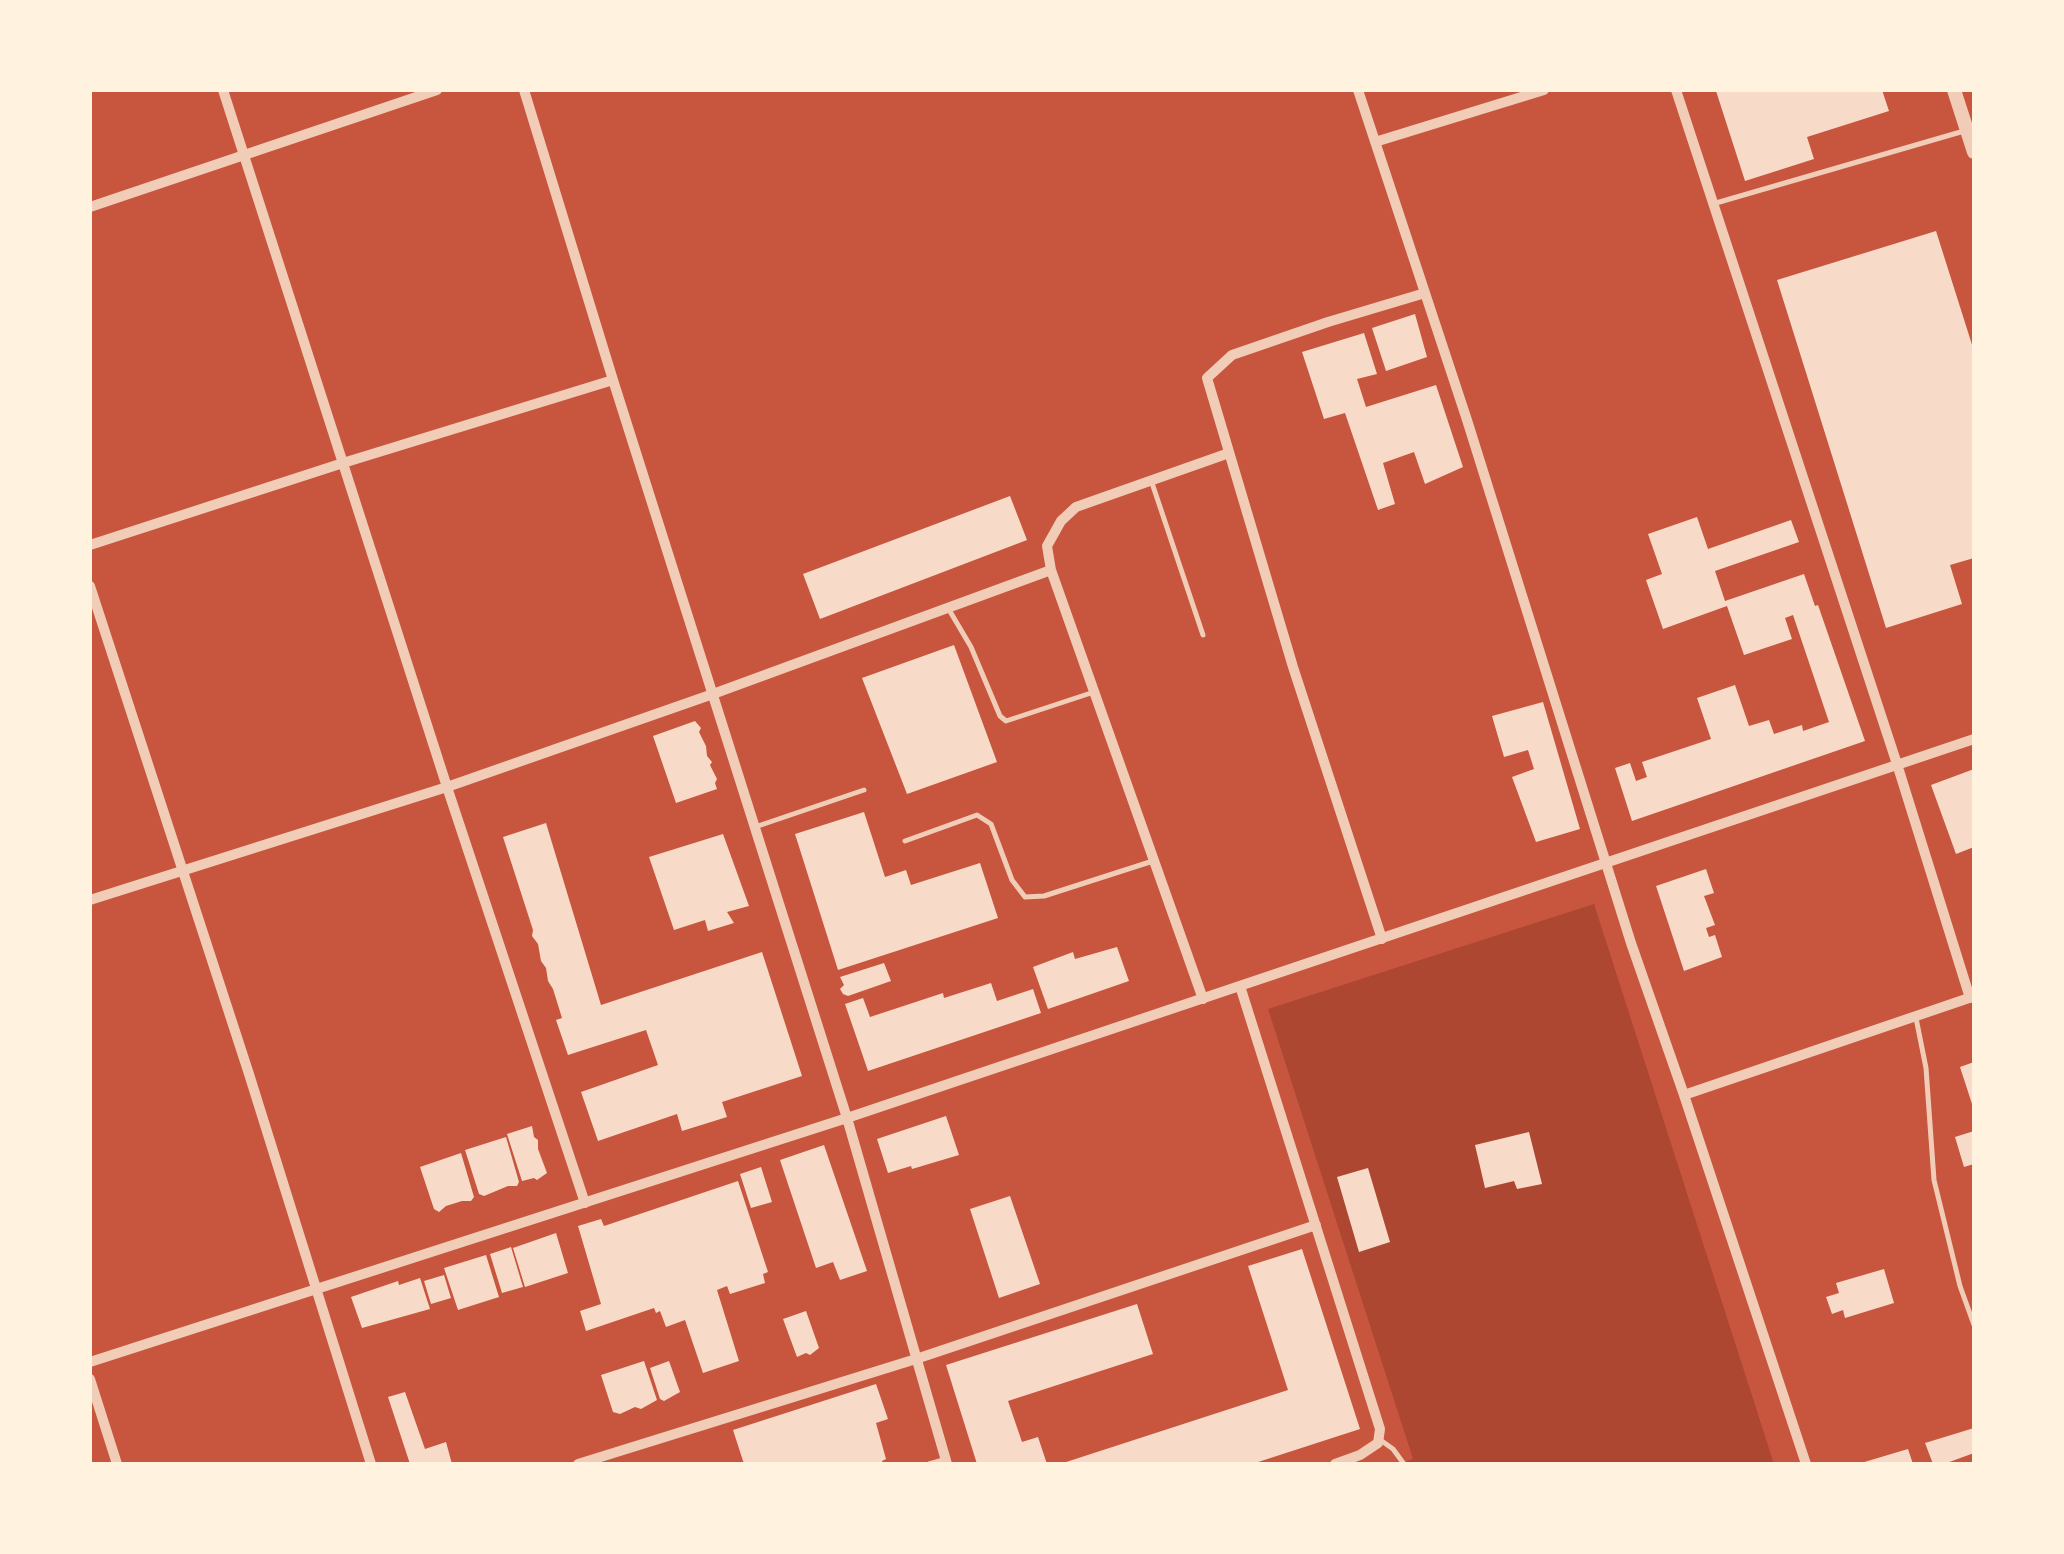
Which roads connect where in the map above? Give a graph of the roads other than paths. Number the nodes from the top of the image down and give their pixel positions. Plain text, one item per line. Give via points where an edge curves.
1 (222, 90) edge
2 (438, 90) edge
3 (524, 90) edge
4 (1358, 90) edge
5 (1544, 90) edge
6 (1676, 90) edge
7 (1954, 90) edge
8 (1967, 130) junction
9 (1375, 142) junction
10 (1974, 152) edge
11 (243, 156) junction
12 (1714, 204) junction
13 (90, 206) edge
14 (1425, 293) junction
15 (613, 380) junction
16 (1229, 453) junction
17 (343, 463) junction
18 (1152, 480) junction
19 (90, 545) edge
20 (1051, 570) junction
21 (90, 586) edge
22 (948, 608) junction
23 (1203, 635) dead end
24 (1094, 692) junction
25 (712, 694) junction
26 (1974, 739) edge
27 (1897, 764) junction
28 (446, 787) junction
29 (864, 790) dead end
30 (755, 828) junction
31 (906, 841) dead end
32 (1154, 860) junction
33 (1607, 864) junction
34 (182, 871) junction
35 (90, 900) edge
36 (1382, 939) junction
37 (1240, 986) junction
38 (1203, 998) junction
39 (1972, 998) edge
40 (1916, 1018) junction
41 (1684, 1095) junction
42 (847, 1118) junction
43 (585, 1203) junction
44 (1316, 1225) junction
45 (315, 1289) junction
46 (1974, 1324) edge
47 (916, 1359) junction
48 (90, 1362) edge
49 (90, 1379) edge
50 (1380, 1440) junction
51 (946, 1461) edge
52 (118, 1464) edge
53 (371, 1464) edge
54 (578, 1464) edge
55 (930, 1464) edge
56 (1334, 1464) edge
57 (1404, 1464) edge
58 (1806, 1464) edge

1 - 11 street
2 - 11 street
3 - 15 street
4 - 9 street
5 - 9 street
6 - 12 street
7 - 8 street
8 - 10 street
8 - 12 lane
9 - 14 street
11 - 13 street
11 - 17 street
12 - 27 street
14 - 16 street via 1232,355 1206,378
14 - 33 street
15 - 17 street
15 - 25 street
16 - 18 street
16 - 36 street
17 - 19 street
17 - 28 street
18 - 20 street via 1076,507 1061,520 1047,546
18 - 23 lane
20 - 22 street
20 - 24 street
21 - 34 street
22 - 24 lane via 1006,721
22 - 25 street
24 - 32 street
25 - 28 street
25 - 30 street
26 - 27 street
27 - 33 street
27 - 39 street
28 - 34 street
28 - 43 street
29 - 30 lane
30 - 42 street
31 - 32 lane via 977,815 991,824 1025,897
32 - 38 street
33 - 36 street
33 - 41 street
34 - 35 street
34 - 45 street
36 - 37 street
37 - 38 street
37 - 44 street
38 - 42 street
39 - 40 street
40 - 41 street
40 - 46 lane via 1934,1180
41 - 58 street
42 - 43 street
42 - 47 street
43 - 45 street
44 - 47 street
44 - 50 street
45 - 48 street
45 - 53 street
47 - 51 street
47 - 54 street
49 - 52 street
50 - 56 street
50 - 57 lane
51 - 55 lane

